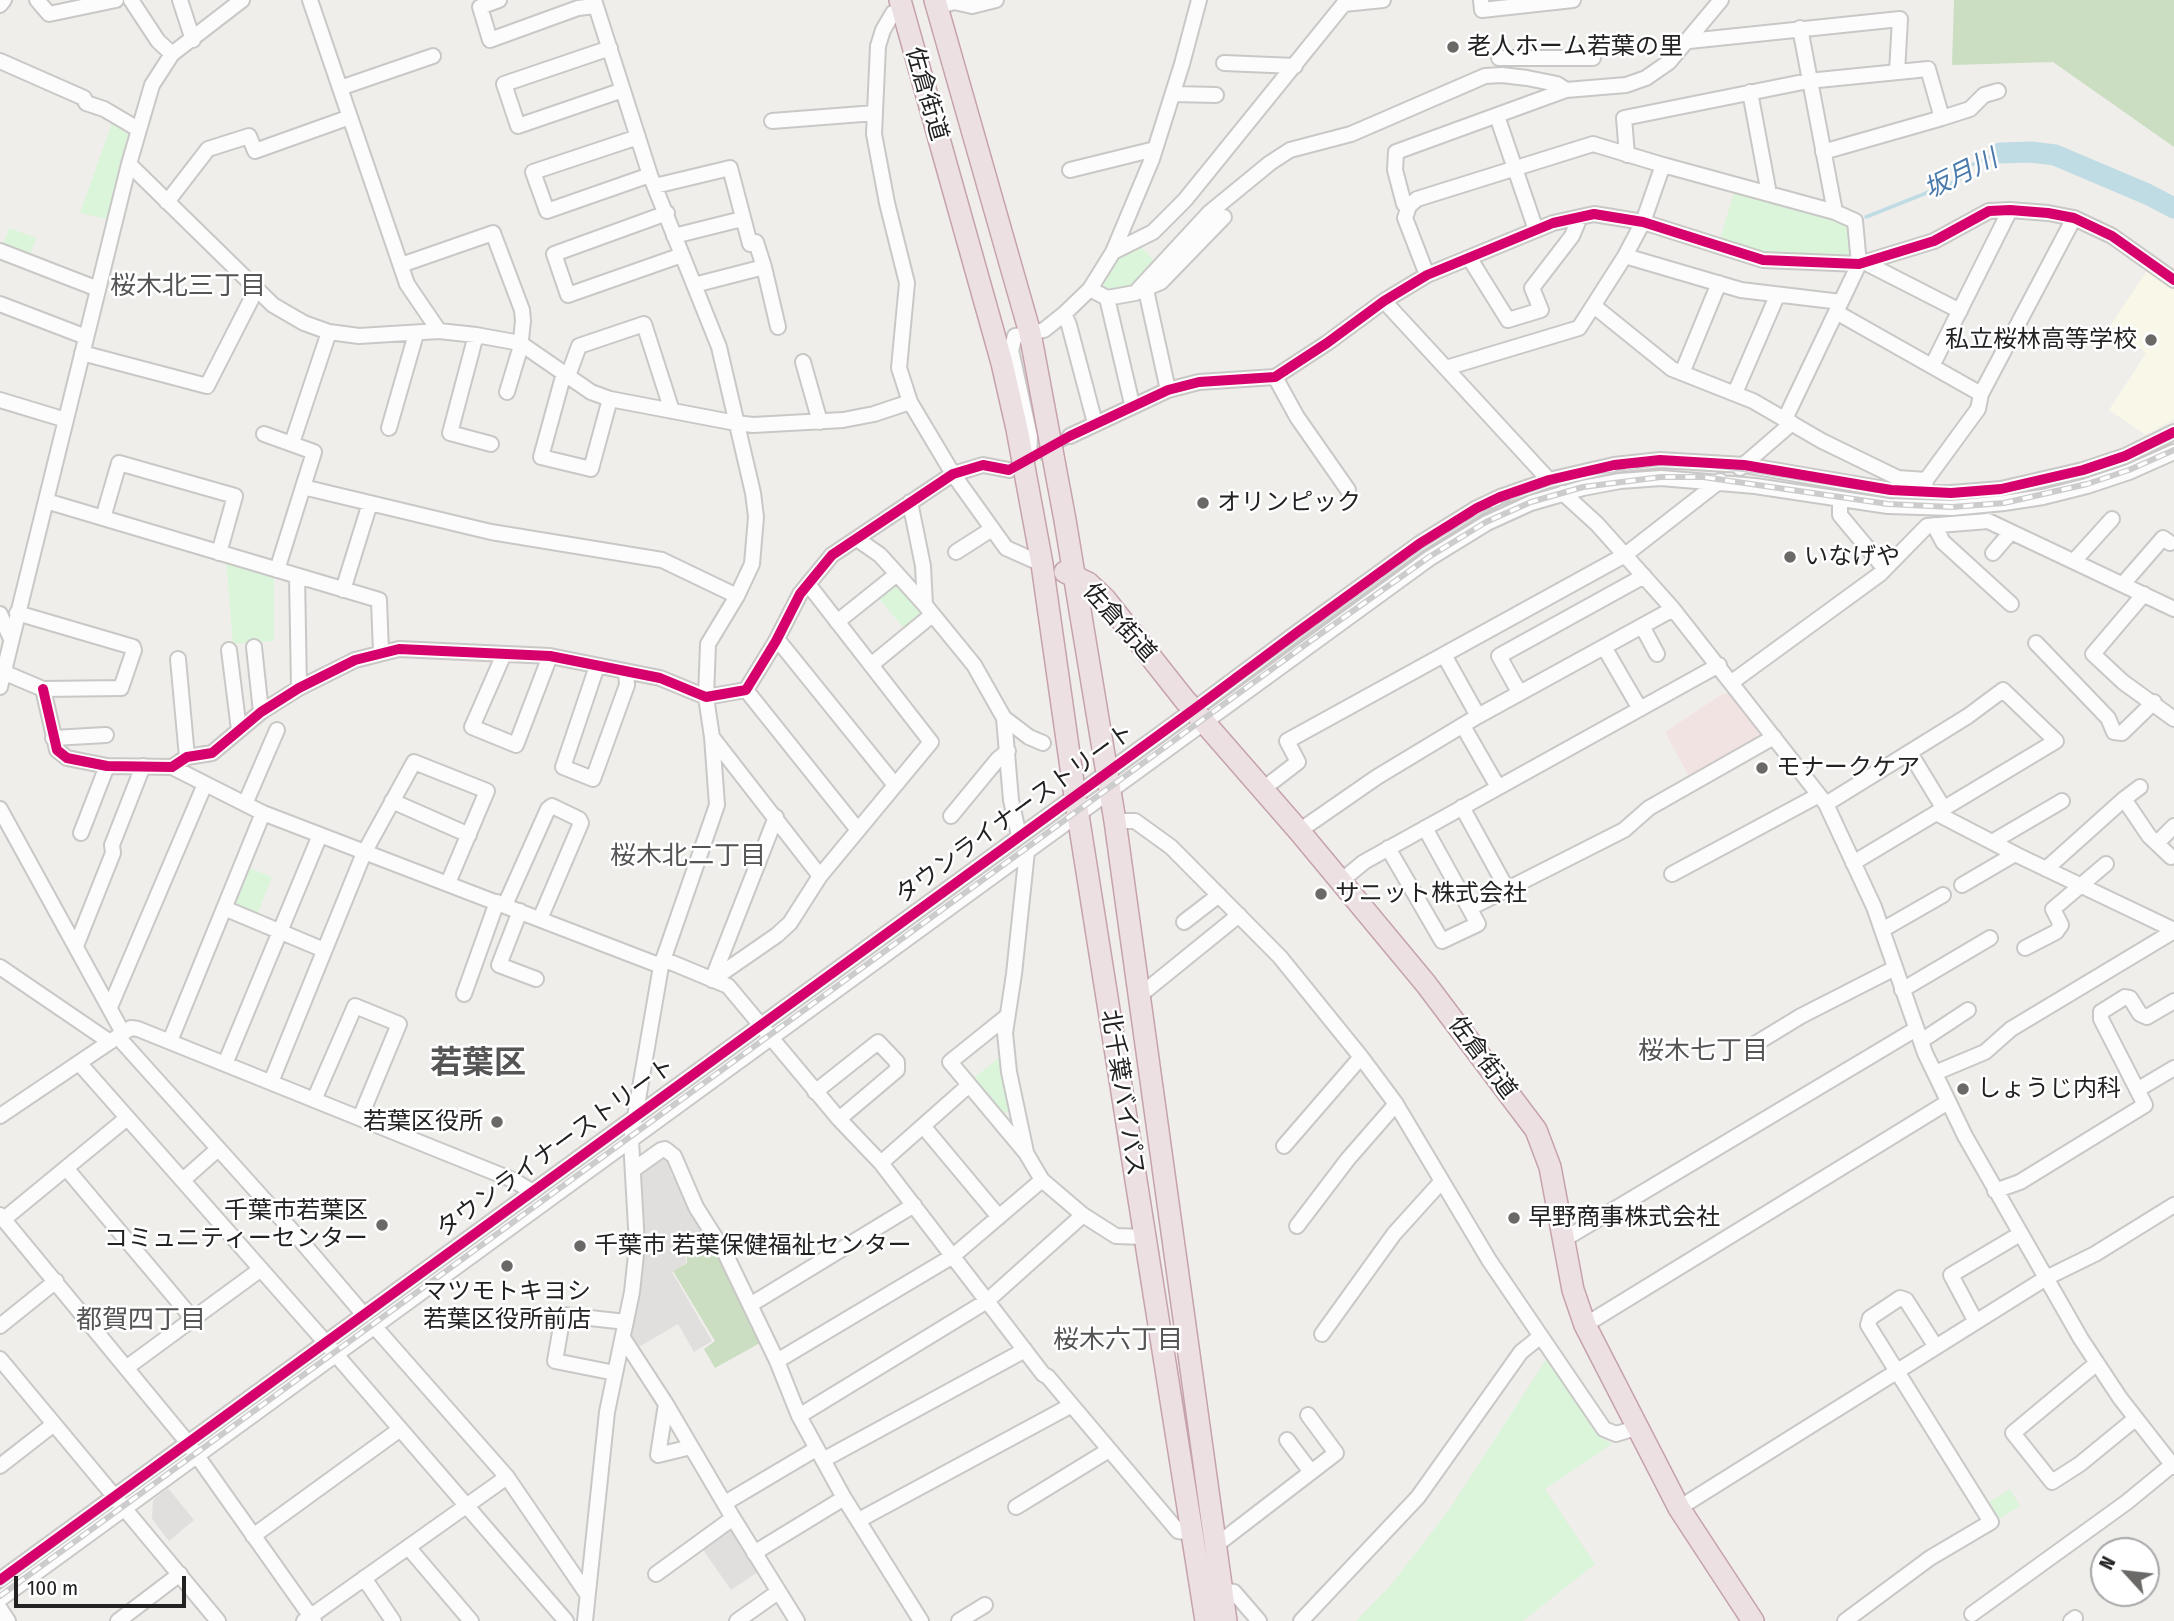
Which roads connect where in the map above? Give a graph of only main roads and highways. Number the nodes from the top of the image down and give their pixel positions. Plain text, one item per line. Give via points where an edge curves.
1 (936, 4) edge
2 (902, 6) edge
3 (1042, 564) junction
4 (1074, 575) junction
5 (1206, 1621) edge
6 (1226, 1621) edge
7 (1753, 1621) edge

1 - 4 highway, 佐倉街道 via 1030,333
2 - 3 highway, 佐倉街道 via 1002,363
3 - 4 highway, 佐倉街道
3 - 5 highway, 北千葉バイパス
4 - 6 highway, 北千葉バイパス via 1115,821
4 - 7 highway, 佐倉街道 via 1105,599 1342,881 1536,1130 1550,1167 1573,1290 1585,1325 1679,1508

